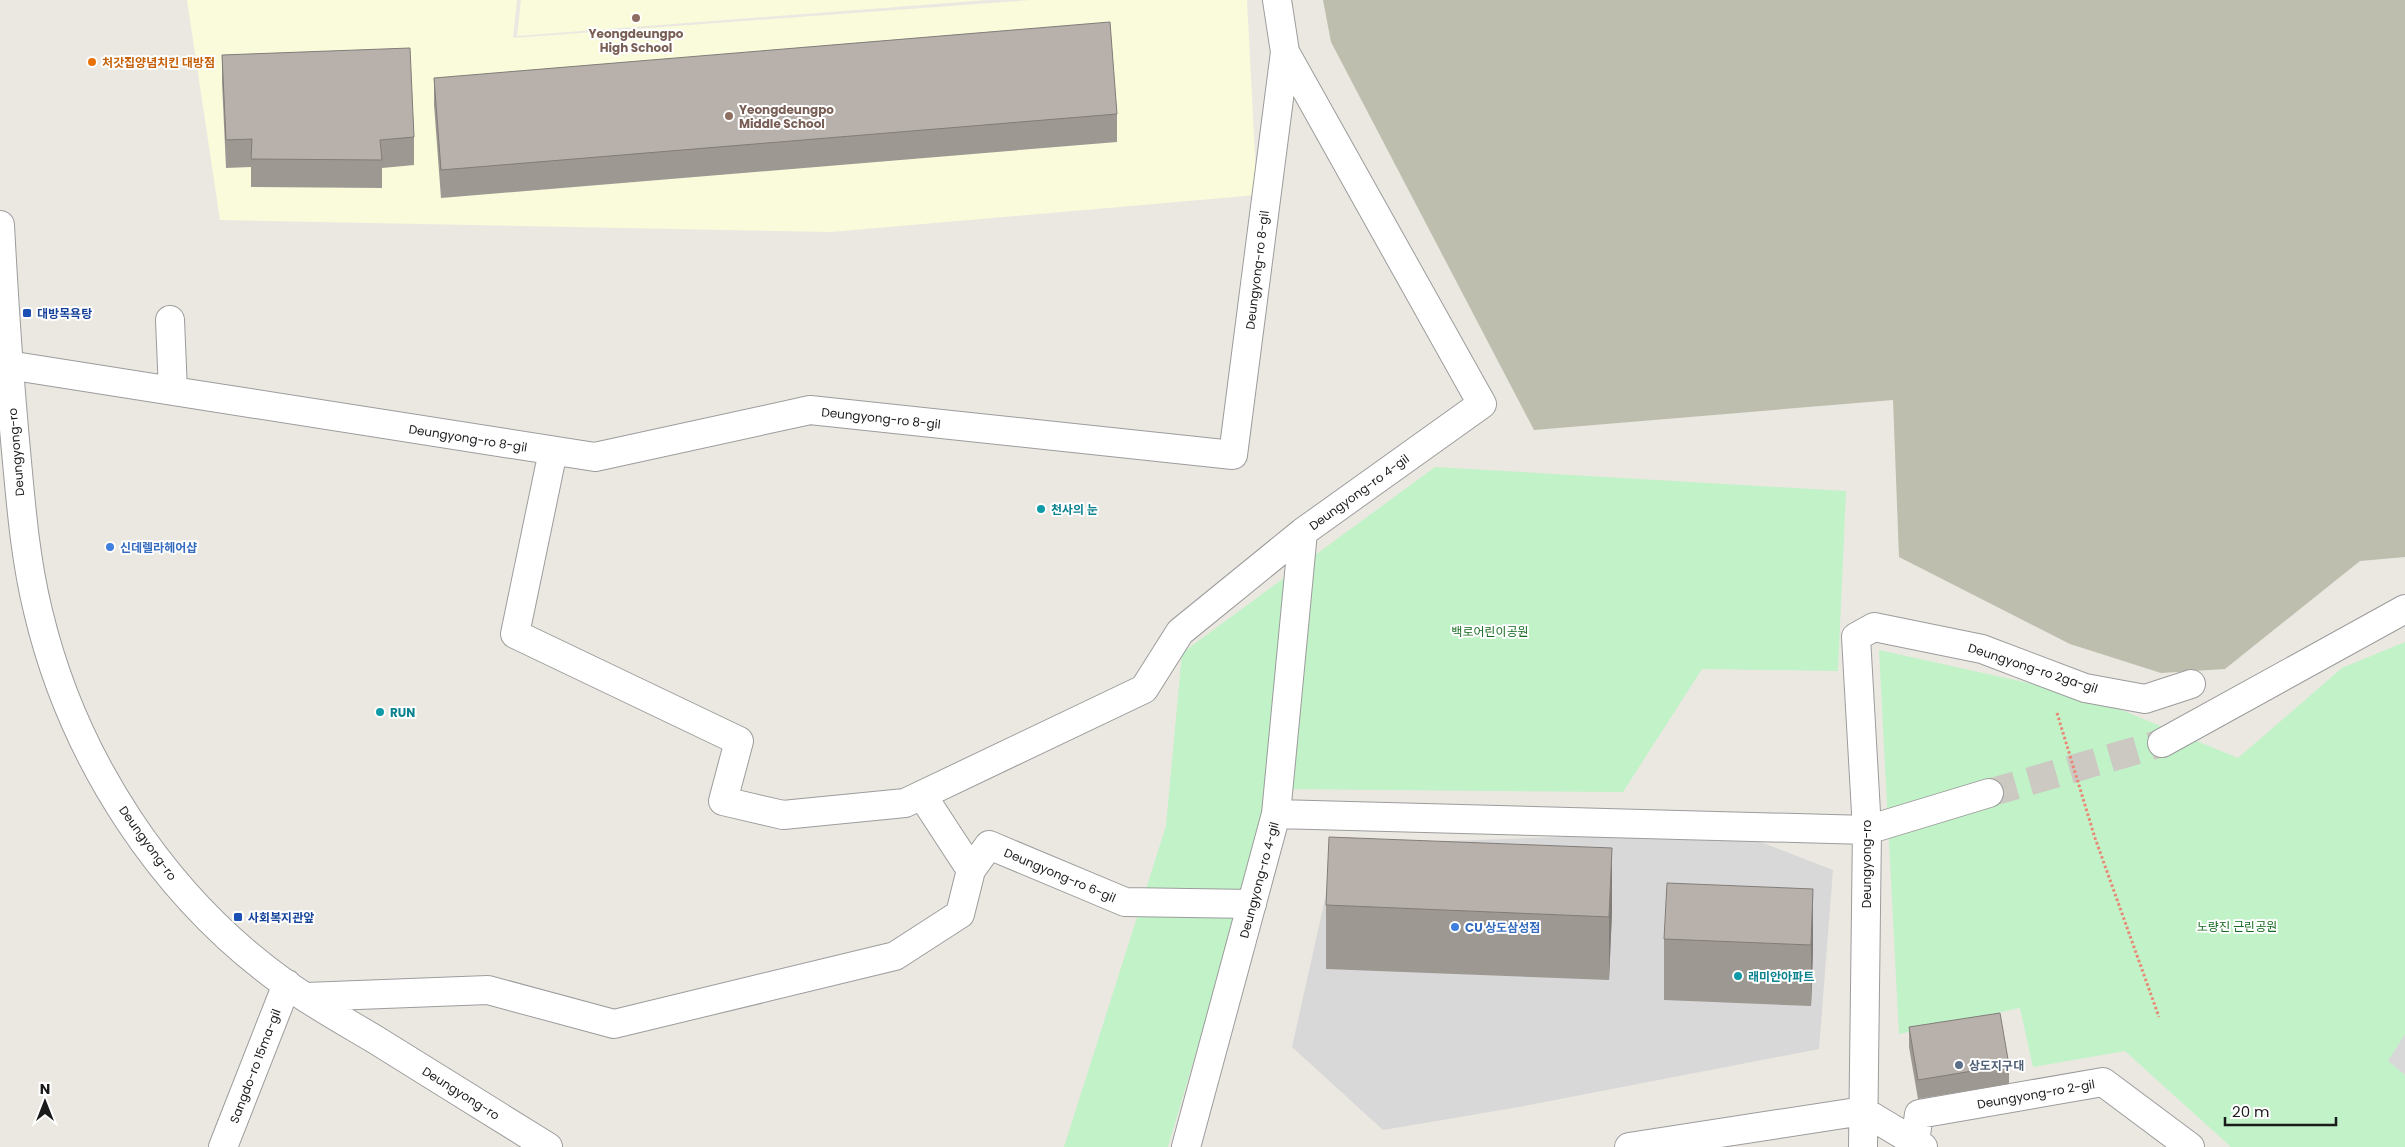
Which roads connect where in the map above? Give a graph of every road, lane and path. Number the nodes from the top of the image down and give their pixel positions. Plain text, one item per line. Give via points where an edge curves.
1 (1276, 0) edge
2 (1285, 52) junction
3 (0, 225) edge
4 (170, 320) dead end
5 (8, 365) junction
6 (172, 391) junction
7 (554, 451) junction
8 (1303, 532) junction
9 (2405, 609) edge
10 (1874, 627) joint
11 (2058, 678) junction
12 (2191, 684) dead end
13 (2162, 743) tunnel mouth
14 (1989, 793) tunnel mouth
15 (922, 795) junction
16 (1276, 814) junction
17 (1867, 830) junction
18 (971, 870) junction
19 (1252, 904) junction
20 (296, 990) junction
21 (2159, 1017) dead end
22 (1864, 1111) junction
23 (1919, 1145) edge
24 (223, 1147) edge
25 (548, 1147) edge
26 (1186, 1147) edge
27 (1629, 1147) edge
28 (1863, 1147) edge
29 (2190, 1147) edge

1 - 2 street, Deungyong-ro 4-gil
2 - 7 street, Deungyong-ro 8-gil via 1233,455 810,410 595,457
2 - 8 street, Deungyong-ro 4-gil via 1482,404
3 - 5 street, Deungyong-ro
4 - 6 street
5 - 6 street
5 - 20 street, Deungyong-ro via 24,540 36,604 60,683 86,747 123,812 172,878 222,932
6 - 7 street, Deungyong-ro 8-gil
7 - 15 street via 515,634 739,741 723,802 783,815 905,803
8 - 15 street via 1180,632 1144,689
8 - 16 street, Deungyong-ro 4-gil
9 - 13 street
10 - 11 street, Deungyong-ro 2ga-gil via 1982,648
10 - 17 street, Deungyong-ro via 1856,637
11 - 12 street, Deungyong-ro 2ga-gil via 2086,688 2145,699
11 - 21 path via 2056,712 2095,838
14 - 17 street
15 - 18 street
16 - 17 street
16 - 19 street, Deungyong-ro 4-gil
17 - 22 street, Deungyong-ro
18 - 19 street, Deungyong-ro 6-gil via 989,845 1125,902
18 - 20 street via 960,914 895,956 614,1024 488,990
19 - 26 street, Deungyong-ro 4-gil
20 - 24 street, Sangdo-ro 15ma-gil
20 - 25 street, Deungyong-ro
22 - 23 street
22 - 27 street
22 - 28 street, Deungyong-ro
23 - 29 street, Deungyong-ro 2-gil via 1919,1114 2103,1082

